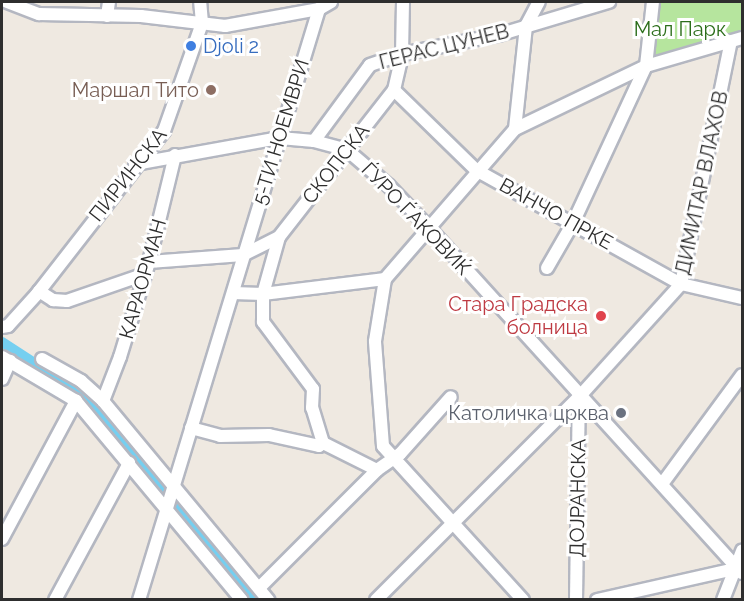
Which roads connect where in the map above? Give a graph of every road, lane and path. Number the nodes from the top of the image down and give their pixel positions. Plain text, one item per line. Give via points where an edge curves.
1 (9, 2) edge
2 (109, 2) edge
3 (200, 2) edge
4 (331, 2) edge
5 (403, 2) edge
6 (539, 2) edge
7 (609, 2) edge
8 (653, 2) edge
9 (319, 9) junction
10 (107, 16) junction
11 (202, 23) junction
12 (526, 26) junction
13 (737, 40) edge
14 (402, 54) junction
15 (646, 66) junction
16 (394, 90) junction
17 (515, 129) junction
18 (280, 138) junction
19 (314, 141) junction
20 (347, 150) junction
21 (175, 155) junction
22 (135, 164) junction
23 (476, 170) junction
24 (573, 223) junction
25 (428, 227) junction
26 (279, 237) junction
27 (243, 255) junction
28 (147, 268) junction
29 (547, 268) dead end
30 (385, 279) junction
31 (681, 284) junction
32 (39, 291) junction
33 (233, 293) junction
34 (263, 294) junction
35 (742, 298) edge
36 (5, 326) edge
37 (6, 359) edge
38 (42, 359) dead end
39 (742, 375) edge
40 (2, 379) edge
41 (451, 397) dead end
42 (579, 397) junction
43 (103, 400) junction
44 (76, 401) junction
45 (191, 428) junction
46 (323, 443) junction
47 (391, 458) junction
48 (129, 463) junction
49 (377, 470) junction
50 (662, 484) junction
51 (173, 485) junction
52 (165, 507) junction
53 (452, 523) junction
54 (2, 539) edge
55 (742, 551) edge
56 (739, 571) edge
57 (259, 588) junction
58 (55, 600) edge
59 (139, 600) edge
60 (242, 600) edge
61 (268, 600) edge
62 (376, 600) edge
63 (523, 600) edge
64 (576, 600) edge
65 (597, 600) edge
66 (723, 600) edge

1 - 10 street via 39,14
2 - 10 street
3 - 11 street, ПИРИНСКА
4 - 9 street
5 - 14 street, СКОПСКА
6 - 12 street
7 - 12 street, ГЕРАС ЦУНЕВ
8 - 15 street
9 - 11 street via 225,26
9 - 18 street, 5-ТИ НОЕМВРИ
10 - 11 street
11 - 22 street, ПИРИНСКА via 164,131
12 - 14 street, ГЕРАС ЦУНЕВ
12 - 17 street
13 - 15 street
13 - 31 street, ДИМИТАР ВЛАХОВ
14 - 16 street, СКОПСКА
14 - 19 street, ГЕРАС ЦУНЕВ via 370,65
15 - 17 street
15 - 24 street
16 - 20 street, СКОПСКА
16 - 23 street, ВАНЧО ПРКЕ
17 - 23 street
18 - 19 street, ЃУРО ЃАКОВИЌ
18 - 21 street, ЃУРО ЃАКОВИЌ
18 - 27 street, 5-ТИ НОЕМВРИ
19 - 20 street, ЃУРО ЃАКОВИЌ
20 - 25 street, ЃУРО ЃАКОВИЌ
20 - 26 street, СКОПСКА
21 - 22 street, ЃУРО ЃАКОВИЌ
21 - 28 street, КАРАОРМАН
22 - 32 street, ПИРИНСКА
23 - 24 street, ВАНЧО ПРКЕ
23 - 25 street
24 - 29 street
24 - 31 street, ВАНЧО ПРКЕ
25 - 30 street
25 - 42 street, ЃУРО ЃАКОВИЌ
26 - 27 street via 262,249
26 - 34 street, СКОПСКА
27 - 28 street
27 - 33 street
28 - 32 street via 67,301 53,300
28 - 43 street, КАРАОРМАН
30 - 34 street
30 - 47 street via 375,330 376,393 383,446
31 - 35 street, ВАНЧО ПРКЕ
31 - 42 street, ДИМИТАР ВЛАХОВ
32 - 36 street, ПИРИНСКА
33 - 34 street
33 - 45 street
34 - 46 street, СКОПСКА via 263,322 313,389 312,408
37 - 40 street
37 - 44 street
38 - 43 street via 81,381
39 - 50 street
41 - 47 street via 408,446
42 - 50 street, ЃУРО ЃАКОВИЌ
42 - 53 street, ДИМИТАР ВЛАХОВ
42 - 64 street, ДОЈРАНСКА
43 - 51 street
44 - 48 street
44 - 54 street
45 - 46 street via 220,436 268,435 319,446
45 - 51 street
46 - 49 street
47 - 49 street
47 - 53 street
48 - 52 street
48 - 58 street
49 - 57 street
50 - 56 street, ЃУРО ЃАКОВИЌ
51 - 52 street
51 - 57 street
52 - 59 street
52 - 60 street
53 - 62 street, ДИМИТАР ВЛАХОВ
53 - 63 street
55 - 56 street
56 - 65 street
56 - 66 street
57 - 61 street

